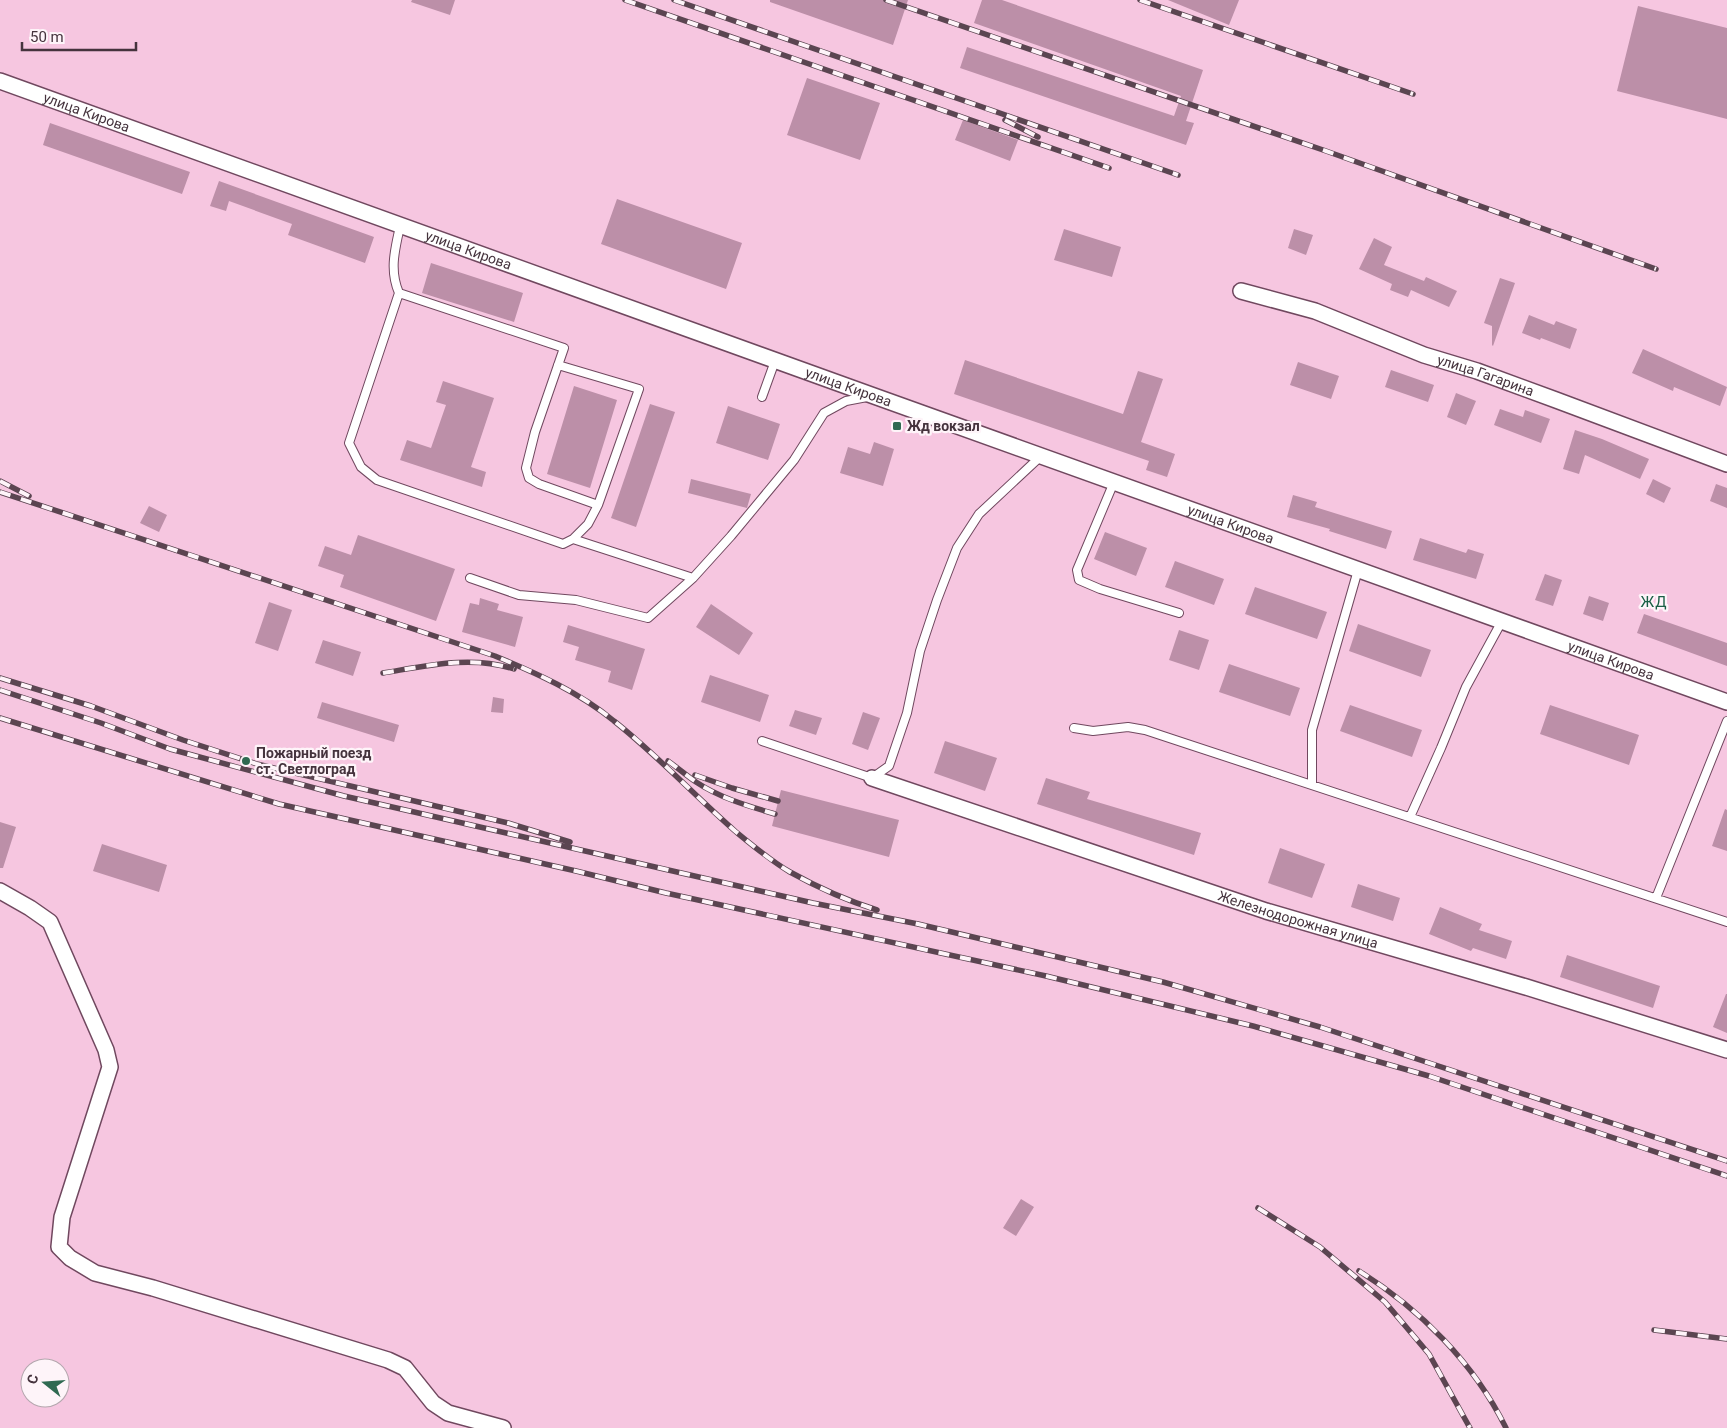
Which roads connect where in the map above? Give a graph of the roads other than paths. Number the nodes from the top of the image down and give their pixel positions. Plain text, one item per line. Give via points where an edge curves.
1 (0, 80) edge
2 (399, 231) dead end
3 (1241, 291) dead end
4 (399, 293) junction
5 (775, 360) junction
6 (558, 365) junction
7 (874, 396) junction
8 (762, 397) dead end
9 (1041, 456) junction
10 (1727, 464) edge
11 (1114, 482) junction
12 (598, 505) junction
13 (573, 539) junction
14 (1358, 570) junction
15 (470, 578) dead end
16 (693, 578) junction
17 (1179, 613) dead end
18 (1502, 621) junction
19 (1727, 702) edge
20 (1727, 721) edge
21 (1074, 728) dead end
22 (762, 741) dead end
23 (872, 778) junction
24 (1312, 785) junction
25 (1410, 817) junction
26 (0, 891) edge
27 (1656, 898) junction
28 (1727, 922) edge
29 (1727, 1050) edge
30 (503, 1428) edge

1 - 5 street, улица Кирова
2 - 4 lane via 394,256 394,282
3 - 10 street, улица Гагарина via 1315,311 1424,355 1476,371
4 - 6 lane via 564,348
4 - 13 lane via 350,443 360,467 377,480 563,544
5 - 7 street, улица Кирова
5 - 8 lane
6 - 12 lane via 526,468 529,478 539,484
6 - 12 lane via 640,390
7 - 9 street, улица Кирова
7 - 16 lane via 846,400 824,413 794,460
9 - 11 street, улица Кирова
9 - 23 lane via 979,514 956,548 920,651 907,713 889,766
11 - 14 street, улица Кирова
11 - 17 lane via 1077,570 1079,580
12 - 13 lane via 588,524
13 - 16 lane
14 - 18 street, улица Кирова
14 - 24 lane via 1312,730
15 - 16 lane via 519,595 576,600 648,618
18 - 19 street, улица Кирова
18 - 25 lane via 1466,687
20 - 27 lane
21 - 24 lane via 1093,731 1128,727 1144,730
22 - 23 lane
23 - 29 street, Железнодорожная улица via 1266,911
24 - 25 lane
25 - 27 lane
26 - 30 street via 50,922 100,1034 110,1067 62,1217 59,1247 95,1273 388,1360 405,1368 433,1403 448,1413
27 - 28 lane

